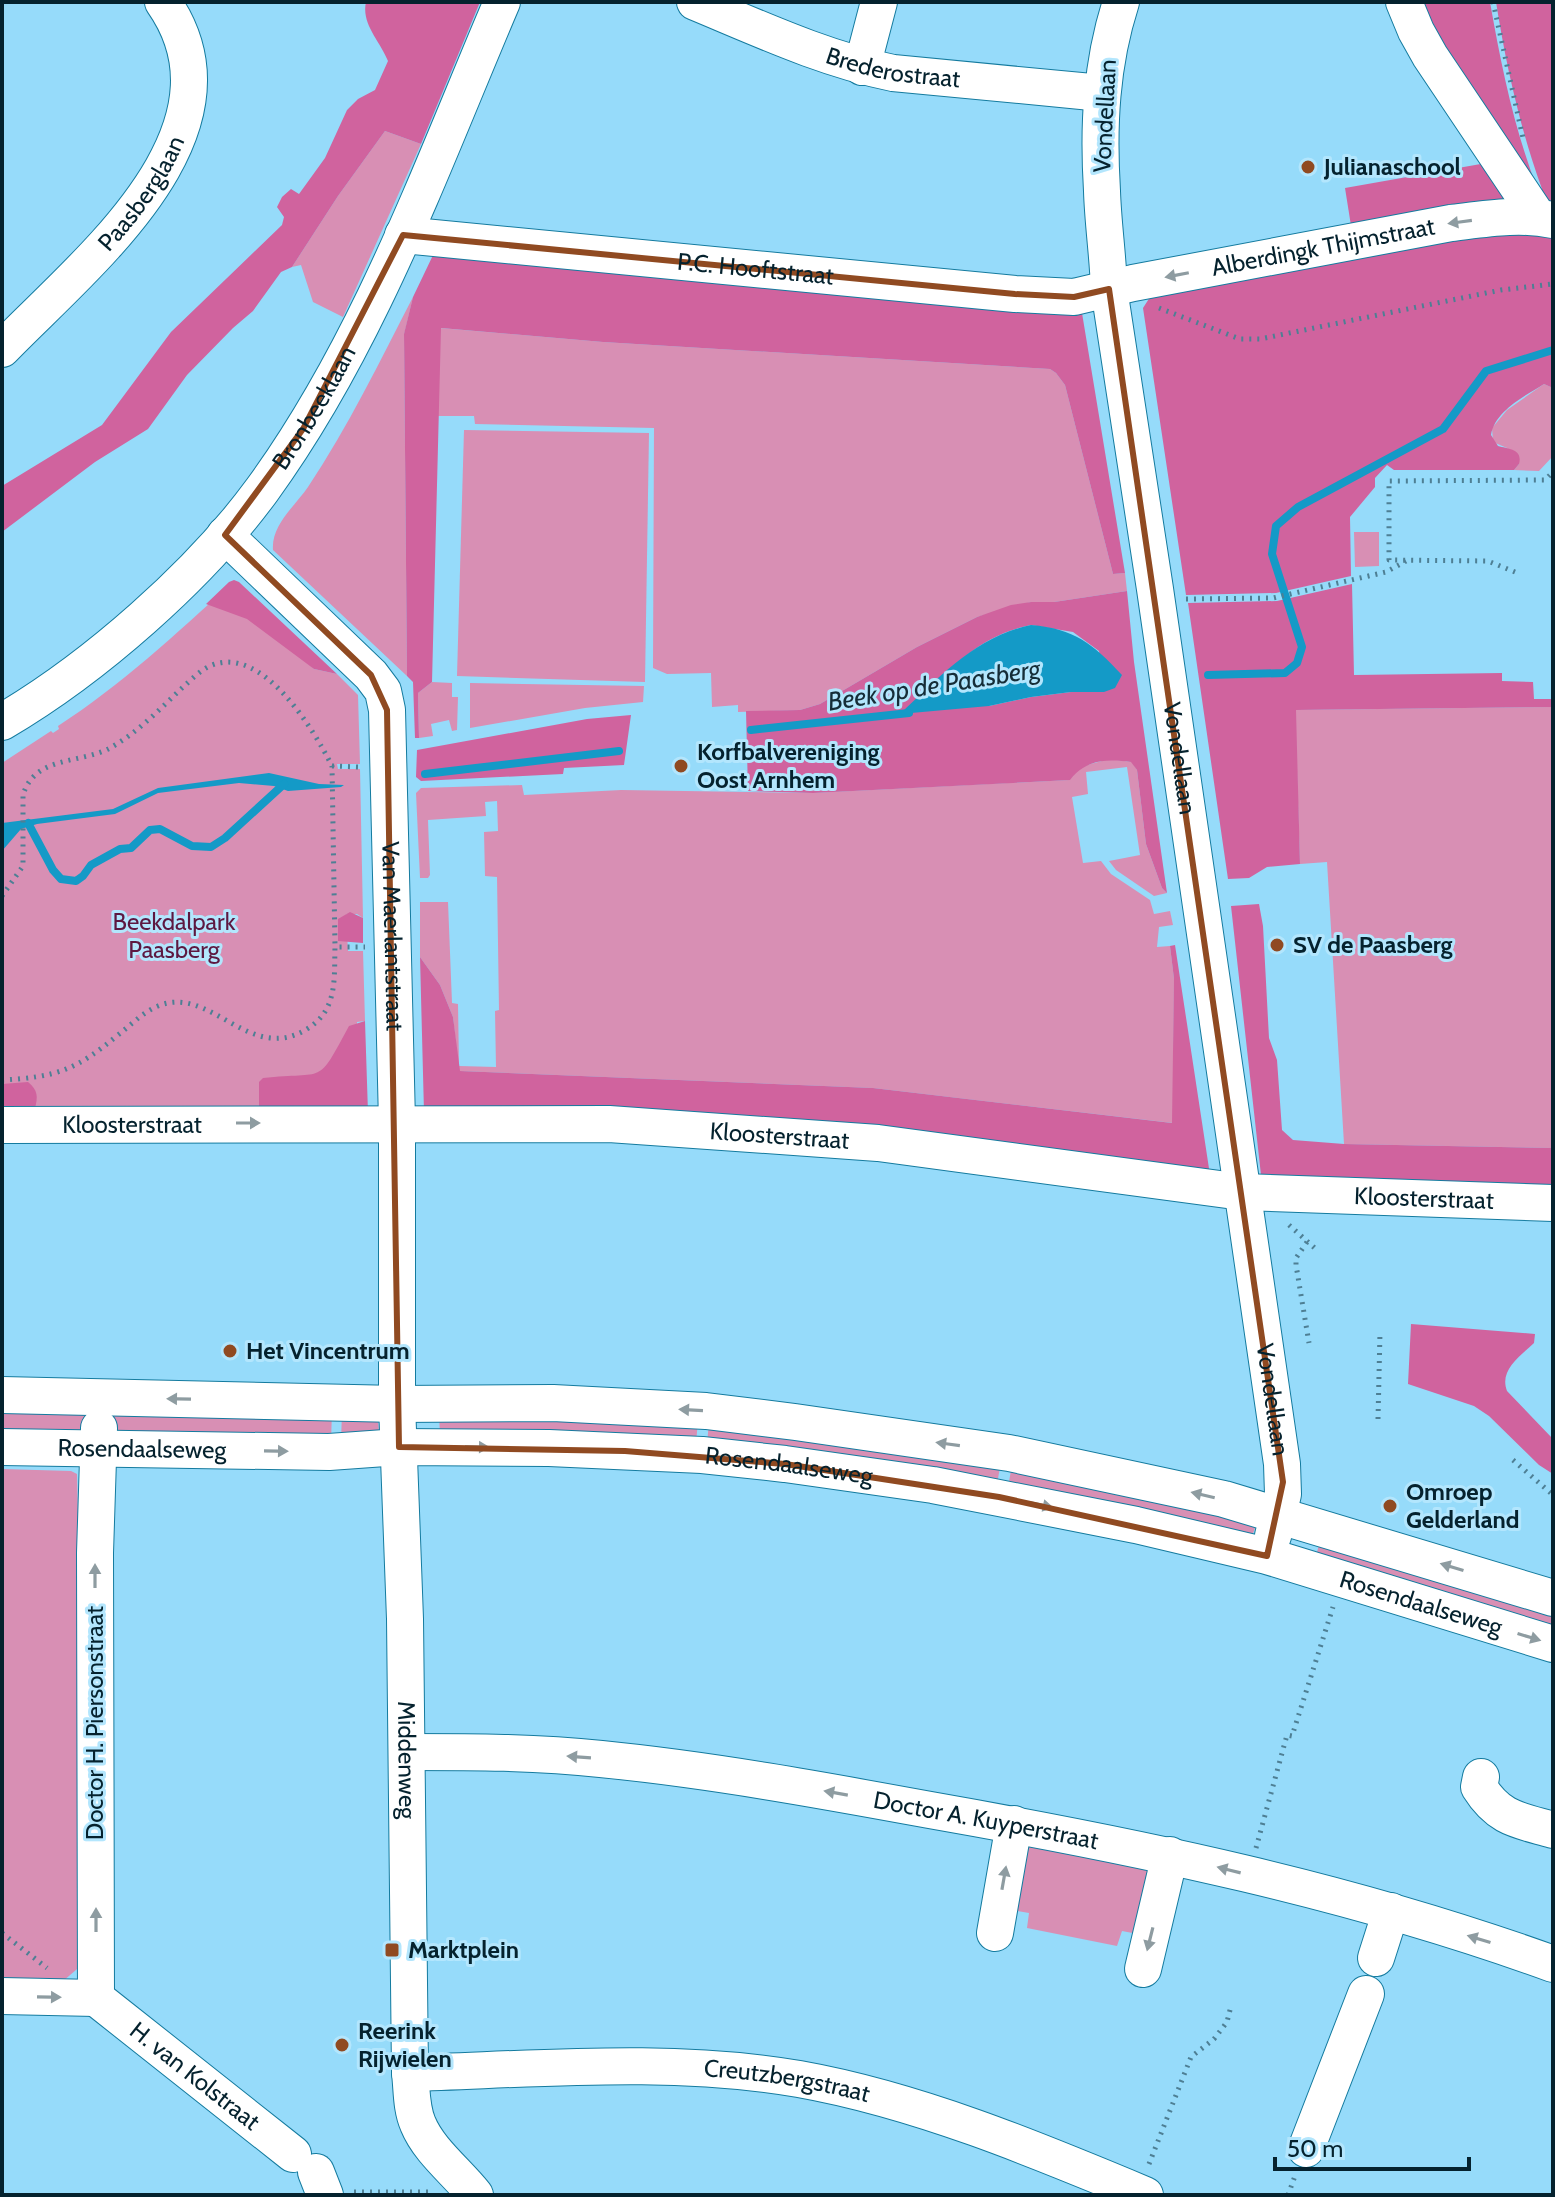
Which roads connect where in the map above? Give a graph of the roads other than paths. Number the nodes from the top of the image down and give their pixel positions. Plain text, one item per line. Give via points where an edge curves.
1 (163, 2) edge
2 (502, 2) edge
3 (695, 2) edge
4 (879, 2) edge
5 (1121, 2) edge
6 (1404, 2) edge
7 (862, 67) junction
8 (1102, 93) junction
9 (1545, 218) edge
10 (403, 235) junction
11 (1121, 286) junction
12 (2, 349) edge
13 (225, 535) junction
14 (2, 722) edge
15 (397, 1122) junction
16 (2, 1125) edge
17 (1242, 1192) junction
18 (1553, 1203) edge
19 (2, 1395) edge
20 (100, 1397) junction
21 (397, 1404) junction
22 (2, 1447) edge
23 (399, 1447) junction
24 (98, 1449) junction
25 (1279, 1514) junction
26 (1267, 1556) junction
27 (1553, 1598) edge
28 (1553, 1644) edge
29 (407, 1752) junction
30 (1481, 1777) dead end
31 (1014, 1824) junction
32 (1553, 1830) edge
33 (1170, 1855) junction
34 (1391, 1911) junction
35 (995, 1933) dead end
36 (1376, 1958) dead end
37 (1553, 1964) edge
38 (1143, 1969) dead end
39 (1366, 1994) dead end
40 (2, 1996) edge
41 (96, 1998) junction
42 (410, 2073) junction
43 (1300, 2162) road end
44 (315, 2178) edge
45 (474, 2194) edge
46 (1141, 2194) edge

1 - 12 street, Paasberglaan via 183,42 188,72 186,111 174,149 128,219
2 - 10 street, Bronbeeklaan
3 - 7 street, Brederostraat
4 - 7 street
5 - 8 street, Vondellaan
6 - 9 street via 1430,56
7 - 8 street, Brederostraat
8 - 11 street, Vondellaan via 1100,157
9 -> 11 street, Alberdingk Thijmstraat via 1451,223
10 - 11 street, P.C. Hooftstraat via 1015,294 1074,297
10 - 13 street, Bronbeeklaan via 303,429
11 - 17 street, Vondellaan via 1157,600
13 - 14 street, Bronbeeklaan via 102,652
13 - 15 street, Van Maerlantstraat via 383,691 390,767
16 -> 15 street, Kloosterstraat
15 - 17 street, Kloosterstraat via 609,1124 758,1133 937,1150
15 - 21 street, Van Maerlantstraat
17 - 18 street, Kloosterstraat
17 - 25 street, Vondellaan via 1282,1464
19 - 20 street, Rosendaalseweg
21 -> 20 street, Rosendaalseweg
20 - 24 street, Doctor H. Piersonstraat
21 - 23 street, Middenweg
25 -> 21 street, Rosendaalseweg via 1009,1453 795,1422 706,1411 553,1403
22 - 24 street, Rosendaalseweg
24 -> 23 street, Rosendaalseweg via 337,1452
23 -> 26 street, Rosendaalseweg via 625,1451 785,1464 999,1497
23 - 29 street, Middenweg
41 -> 24 street, Doctor H. Piersonstraat
25 - 26 street, Vondellaan
27 -> 25 street, Rosendaalseweg
26 -> 28 street, Rosendaalseweg
31 -> 29 street, Doctor A. Kuyperstraat via 601,1759
29 - 42 street, Middenweg
30 - 32 street via 1479,1787 1490,1805 1506,1816
31 - 33 street, Doctor A. Kuyperstraat
35 -> 31 street
34 -> 33 street, Doctor A. Kuyperstraat
33 -> 38 street
34 - 36 street
37 -> 34 street, Doctor A. Kuyperstraat
39 - 43 street
40 -> 41 street
41 - 44 street, H. van Kolstraat
42 - 45 street, Middenweg via 413,2110 425,2139
42 - 46 street, Creutzbergstraat via 615,2067 796,2078 925,2112

